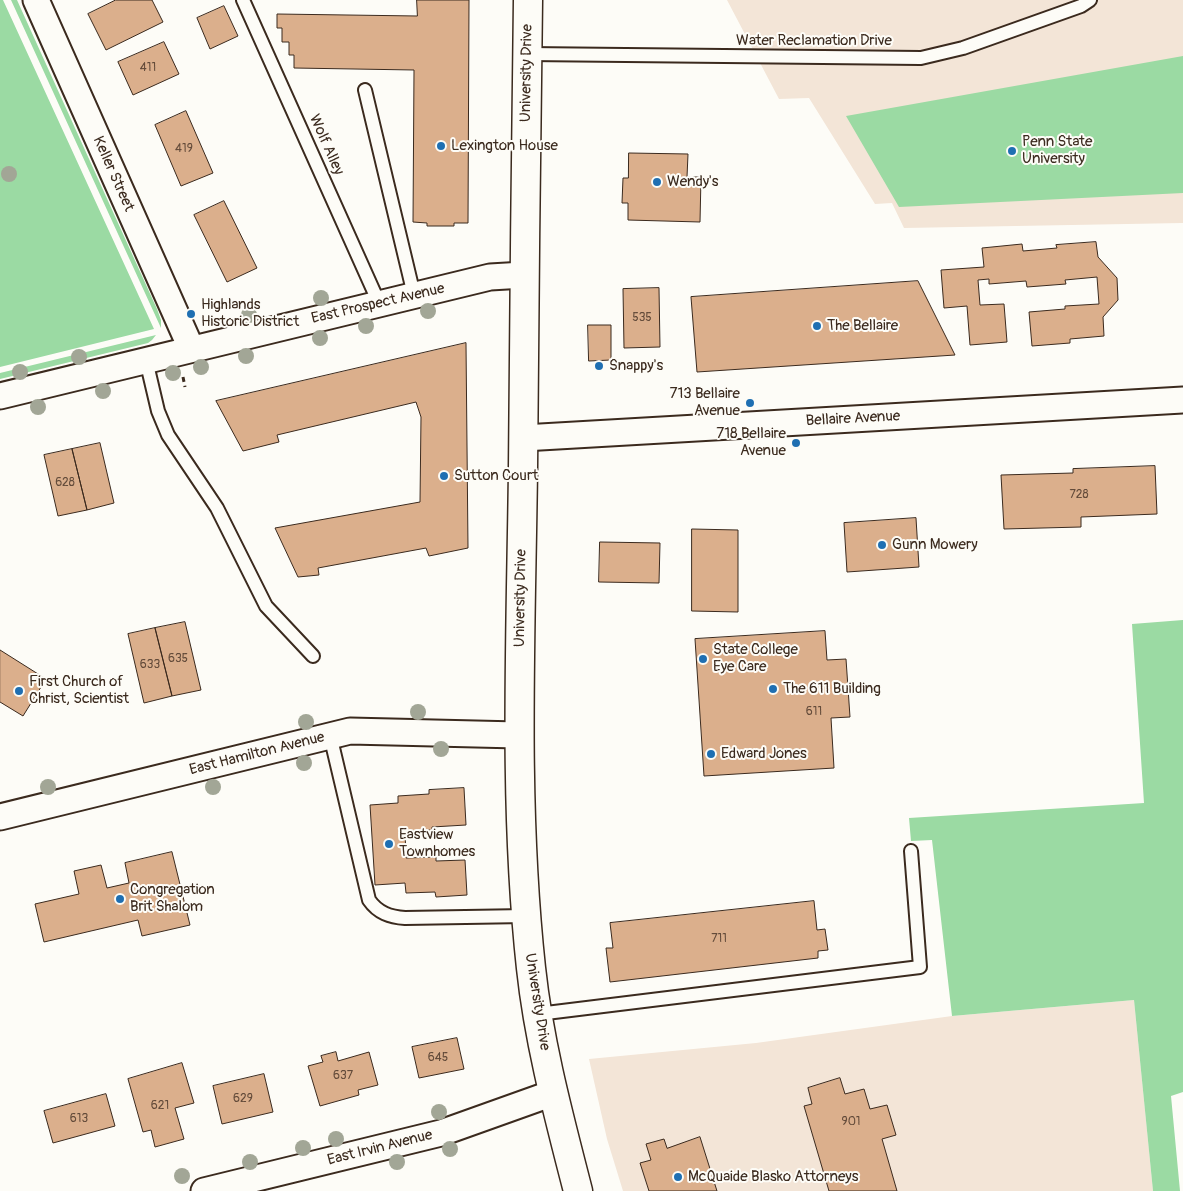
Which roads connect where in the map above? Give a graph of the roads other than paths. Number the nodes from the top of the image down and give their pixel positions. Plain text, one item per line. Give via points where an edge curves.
1 (36, 0) edge
2 (243, 0) edge
3 (528, 0) edge
4 (1090, 0) edge
5 (527, 54) junction
6 (365, 90) dead end
7 (524, 276) junction
8 (414, 296) junction
9 (379, 304) junction
10 (191, 348) junction
11 (146, 360) junction
12 (0, 396) edge
13 (1183, 400) edge
14 (523, 438) junction
15 (313, 656) dead end
16 (330, 735) junction
17 (518, 735) junction
18 (0, 817) edge
19 (911, 851) dead end
20 (526, 916) junction
21 (538, 1014) junction
22 (553, 1093) junction
23 (204, 1191) edge
24 (578, 1191) edge

1 - 10 street, Keller Street
2 - 9 lane, Wolf Alley
3 - 5 main road, University Drive
4 - 5 lane, Water Reclamation Drive via 972,44 920,58
5 - 7 main road, University Drive
6 - 8 lane
7 - 8 street, East Prospect Avenue via 490,277
7 - 14 main road, University Drive
8 - 9 street, East Prospect Avenue
9 - 10 street, East Prospect Avenue
10 - 11 street, East Prospect Avenue
11 - 12 street, East Prospect Avenue
11 - 15 lane via 158,411 168,435 217,508 266,606
13 - 14 street, Bellaire Avenue
14 - 17 main road, University Drive
16 - 17 street, East Hamilton Avenue via 350,731
16 - 18 street, East Hamilton Avenue
16 - 20 lane via 369,900 378,910 405,918
17 - 20 main road, University Drive
19 - 21 lane via 920,967
20 - 21 main road, University Drive
21 - 22 main road, University Drive
22 - 23 street, East Irvin Avenue via 440,1133
22 - 24 main road, University Drive

